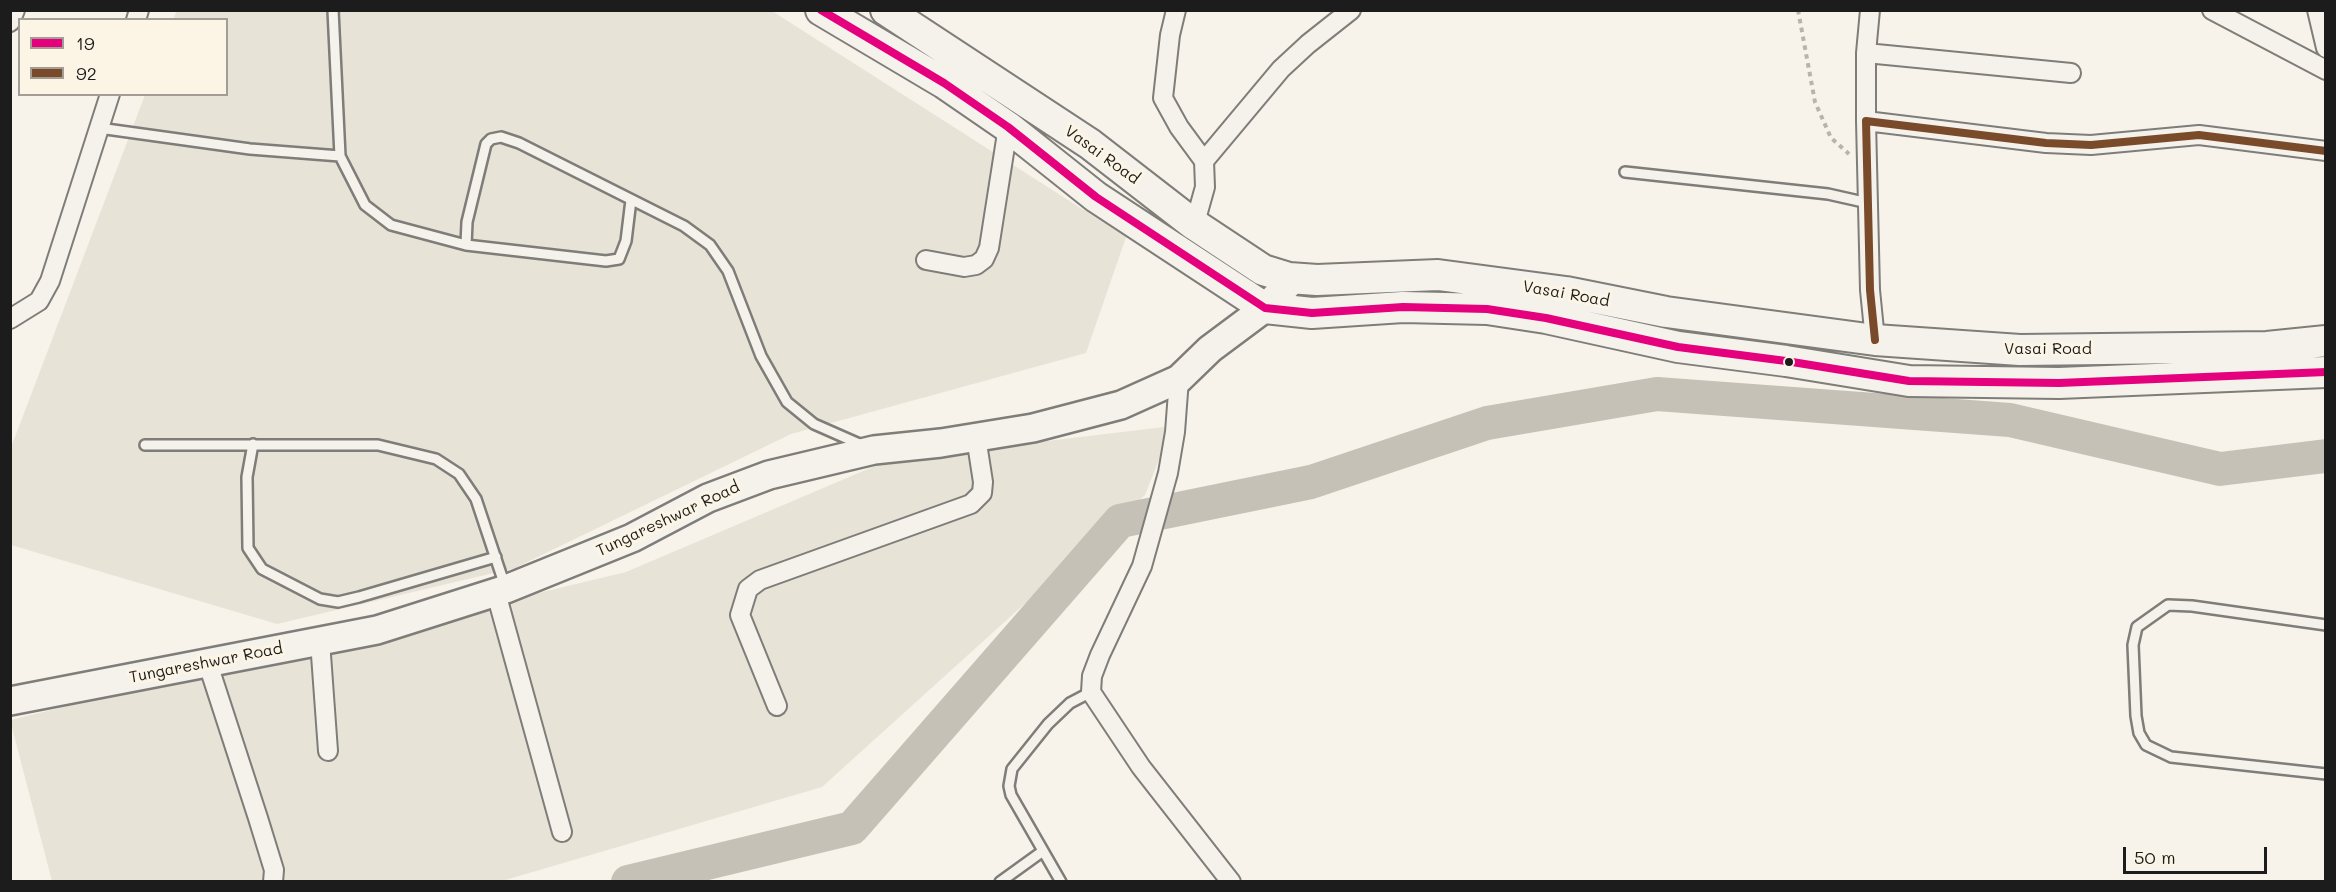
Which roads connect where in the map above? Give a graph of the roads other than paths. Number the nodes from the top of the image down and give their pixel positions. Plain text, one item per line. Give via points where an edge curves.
1 (15, 10) edge
2 (333, 10) edge
3 (821, 10) edge
4 (886, 10) edge
5 (1176, 10) edge
6 (1351, 10) edge
7 (1870, 10) edge
8 (2212, 10) edge
9 (2317, 10) edge
10 (10, 22) edge
11 (2325, 48) edge
12 (1866, 53) junction
13 (2325, 70) edge
14 (2071, 73) dead end
15 (110, 96) edge
16 (1866, 121) junction
17 (1008, 127) junction
18 (99, 128) junction
19 (2325, 151) edge
20 (340, 156) junction
21 (1204, 161) junction
22 (1624, 172) dead end
23 (631, 200) junction
24 (1869, 203) junction
25 (1192, 223) junction
26 (466, 245) junction
27 (926, 260) dead end
28 (1293, 279) junction
29 (1266, 308) junction
30 (12, 324) edge
31 (1875, 340) junction
32 (2325, 341) edge
33 (2325, 372) edge
34 (1179, 379) junction
35 (976, 437) junction
36 (146, 444) dead end
37 (253, 444) junction
38 (874, 450) junction
39 (496, 557) junction
40 (501, 591) junction
41 (2325, 625) edge
42 (320, 641) junction
43 (207, 661) junction
44 (1091, 692) junction
45 (10, 701) edge
46 (777, 706) dead end
47 (328, 751) dead end
48 (2325, 774) edge
49 (562, 832) dead end
50 (1043, 851) junction
51 (273, 882) edge
52 (1000, 882) edge
53 (1061, 882) edge
54 (1231, 882) edge

1 - 10 street
2 - 20 lane
3 - 17 main road, Vasai Road via 944,83
4 - 25 main road, Vasai Road via 1090,144
5 - 21 street via 1163,98
6 - 21 street via 1281,69
7 - 12 street
8 - 13 street
9 - 11 street
12 - 14 street
12 - 16 street
15 - 18 street
16 - 19 street via 2046,143 2091,145 2199,135
16 - 24 street
17 - 27 street via 984,259 964,267
17 - 29 main road, Vasai Road via 1096,197
18 - 20 lane via 239,148
18 - 30 street via 50,281 39,302
20 - 26 lane via 365,205 391,225
21 - 25 street via 1204,187
22 - 24 lane via 1828,194
23 - 26 lane via 626,241 619,259 606,261
23 - 26 lane via 519,143 501,137 491,139 486,144 467,222
23 - 38 lane via 684,226 710,245 728,271 760,356 787,402 814,424
24 - 31 street
25 - 28 main road, Vasai Road via 1263,270
28 - 29 street, Tungareshwar Road
28 - 31 main road, Vasai Road via 1438,274 1566,292 1666,312
29 - 33 main road, Vasai Road via 1312,313 1403,307 1487,309 1678,347 1909,381 2059,382
29 - 34 street, Tungareshwar Road via 1210,349
31 - 32 main road, Vasai Road via 2020,350 2267,347
34 - 35 street, Tungareshwar Road via 1121,405 1033,428
34 - 44 street via 1168,473 1143,566 1100,655
35 - 38 street, Tungareshwar Road
35 - 46 street via 983,482 982,493 971,504 760,580 748,589 740,615
36 - 37 lane
37 - 39 lane via 378,445 436,459 459,474 476,499
37 - 39 lane via 247,477 248,548 262,569 320,599 338,602 359,597
38 - 40 street, Tungareshwar Road via 769,475 708,498 632,538
39 - 40 lane
40 - 42 street, Tungareshwar Road via 376,630
40 - 49 street
41 - 48 lane via 2168,605 2137,627 2133,645 2136,716 2146,745 2171,756
42 - 43 street, Tungareshwar Road
42 - 47 street
43 - 45 street, Tungareshwar Road
43 - 51 street via 274,870
44 - 50 lane via 1070,703 1048,724 1012,769 1011,795
44 - 54 street via 1141,767
50 - 52 lane
50 - 53 lane

